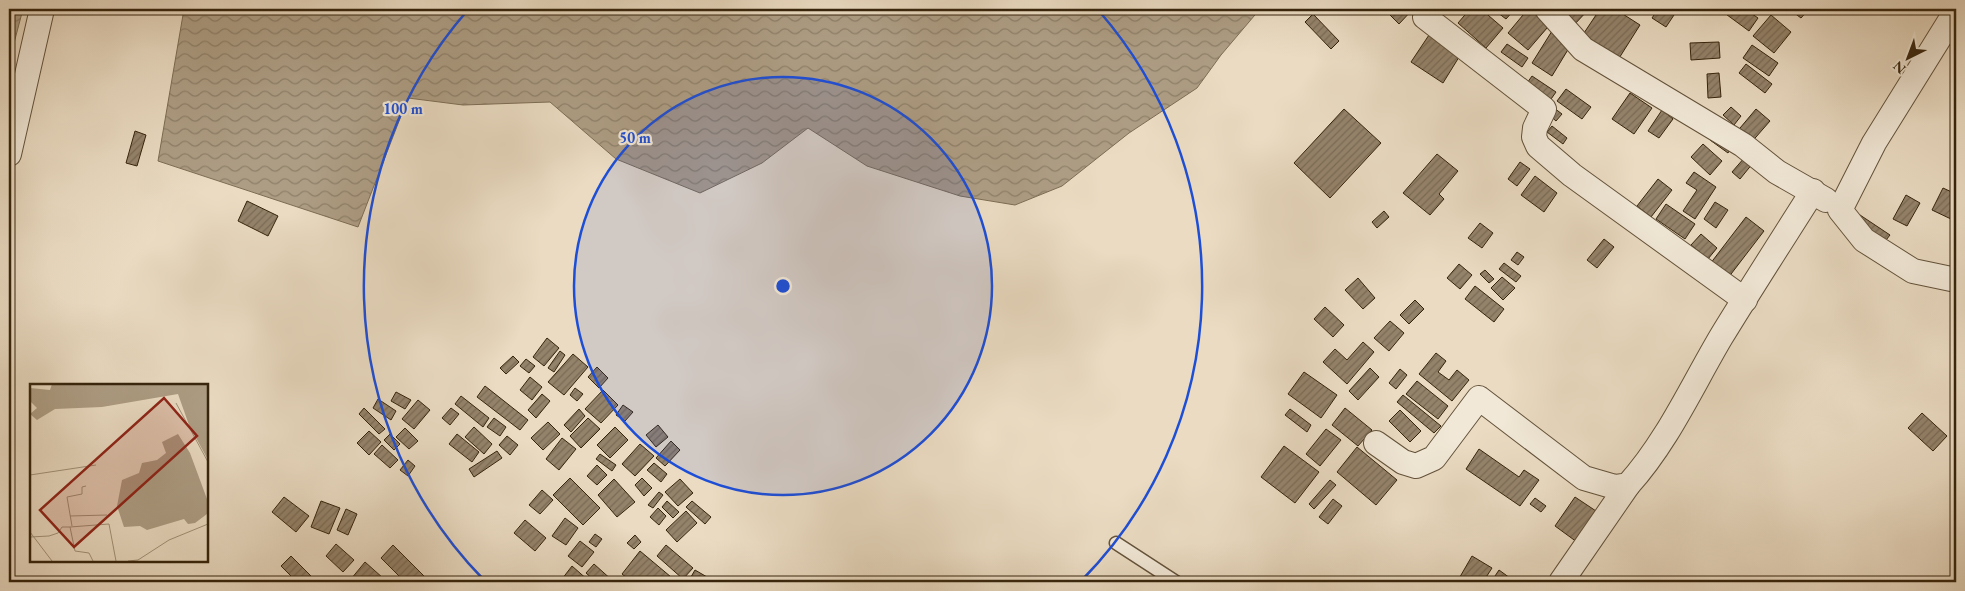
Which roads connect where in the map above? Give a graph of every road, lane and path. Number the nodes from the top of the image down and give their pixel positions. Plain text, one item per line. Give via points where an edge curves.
1 (42, 9) edge
2 (1546, 9) edge
3 (1956, 11) edge
4 (1425, 17) dead end
5 (9, 154) edge
6 (1813, 191) junction
7 (1840, 210) junction
8 (1956, 280) edge
9 (1745, 300) junction
10 (1376, 443) dead end
11 (1628, 485) junction
12 (1116, 543) dead end
13 (1176, 582) edge
14 (1562, 582) edge

1 - 5 street
2 - 6 street via 1583,49
3 - 7 street via 1874,143
4 - 9 street via 1544,109 1535,128 1538,146 1572,175
6 - 7 street
6 - 9 street
7 - 8 street via 1864,240 1913,270
9 - 11 street via 1668,430
10 - 11 street via 1403,462 1416,466 1434,458 1479,398 1584,478 1615,487
11 - 14 street
12 - 13 lane

